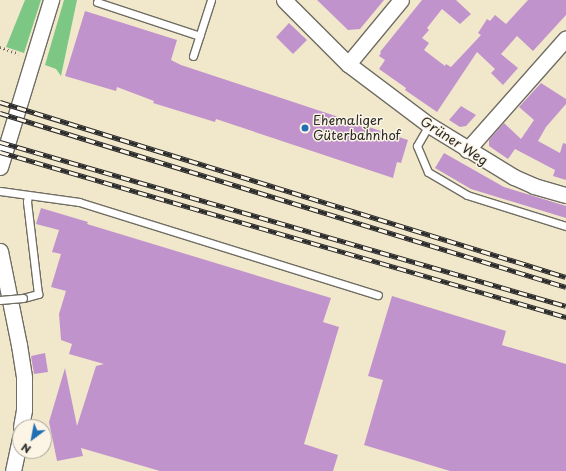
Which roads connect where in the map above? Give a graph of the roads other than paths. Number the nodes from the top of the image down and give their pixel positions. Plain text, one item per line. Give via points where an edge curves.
1 (51, 0) edge
2 (211, 0) edge
3 (284, 0) edge
4 (402, 0) edge
5 (98, 2) dead end
6 (200, 36) junction
7 (566, 38) edge
8 (193, 56) dead end
9 (348, 64) junction
10 (429, 125) junction
11 (467, 150) junction
12 (0, 167) edge
13 (2, 191) edge
14 (28, 195) junction
15 (566, 195) edge
16 (566, 226) edge
17 (0, 251) edge
18 (378, 295) dead end
19 (0, 300) edge
20 (22, 419) edge
21 (16, 459) edge
22 (13, 471) edge

1 - 12 street
2 - 6 lane
3 - 9 street, Grüner Weg
4 - 9 street
5 - 6 lane
6 - 8 lane
7 - 11 street
9 - 10 street, Grüner Weg
10 - 11 street, Grüner Weg
10 - 16 lane via 417,146 428,172 467,195
11 - 15 street, Grüner Weg via 514,177
13 - 14 lane
14 - 18 lane via 79,202
14 - 19 lane, bridge via 38,294
17 - 20 street via 24,378
21 - 22 street

